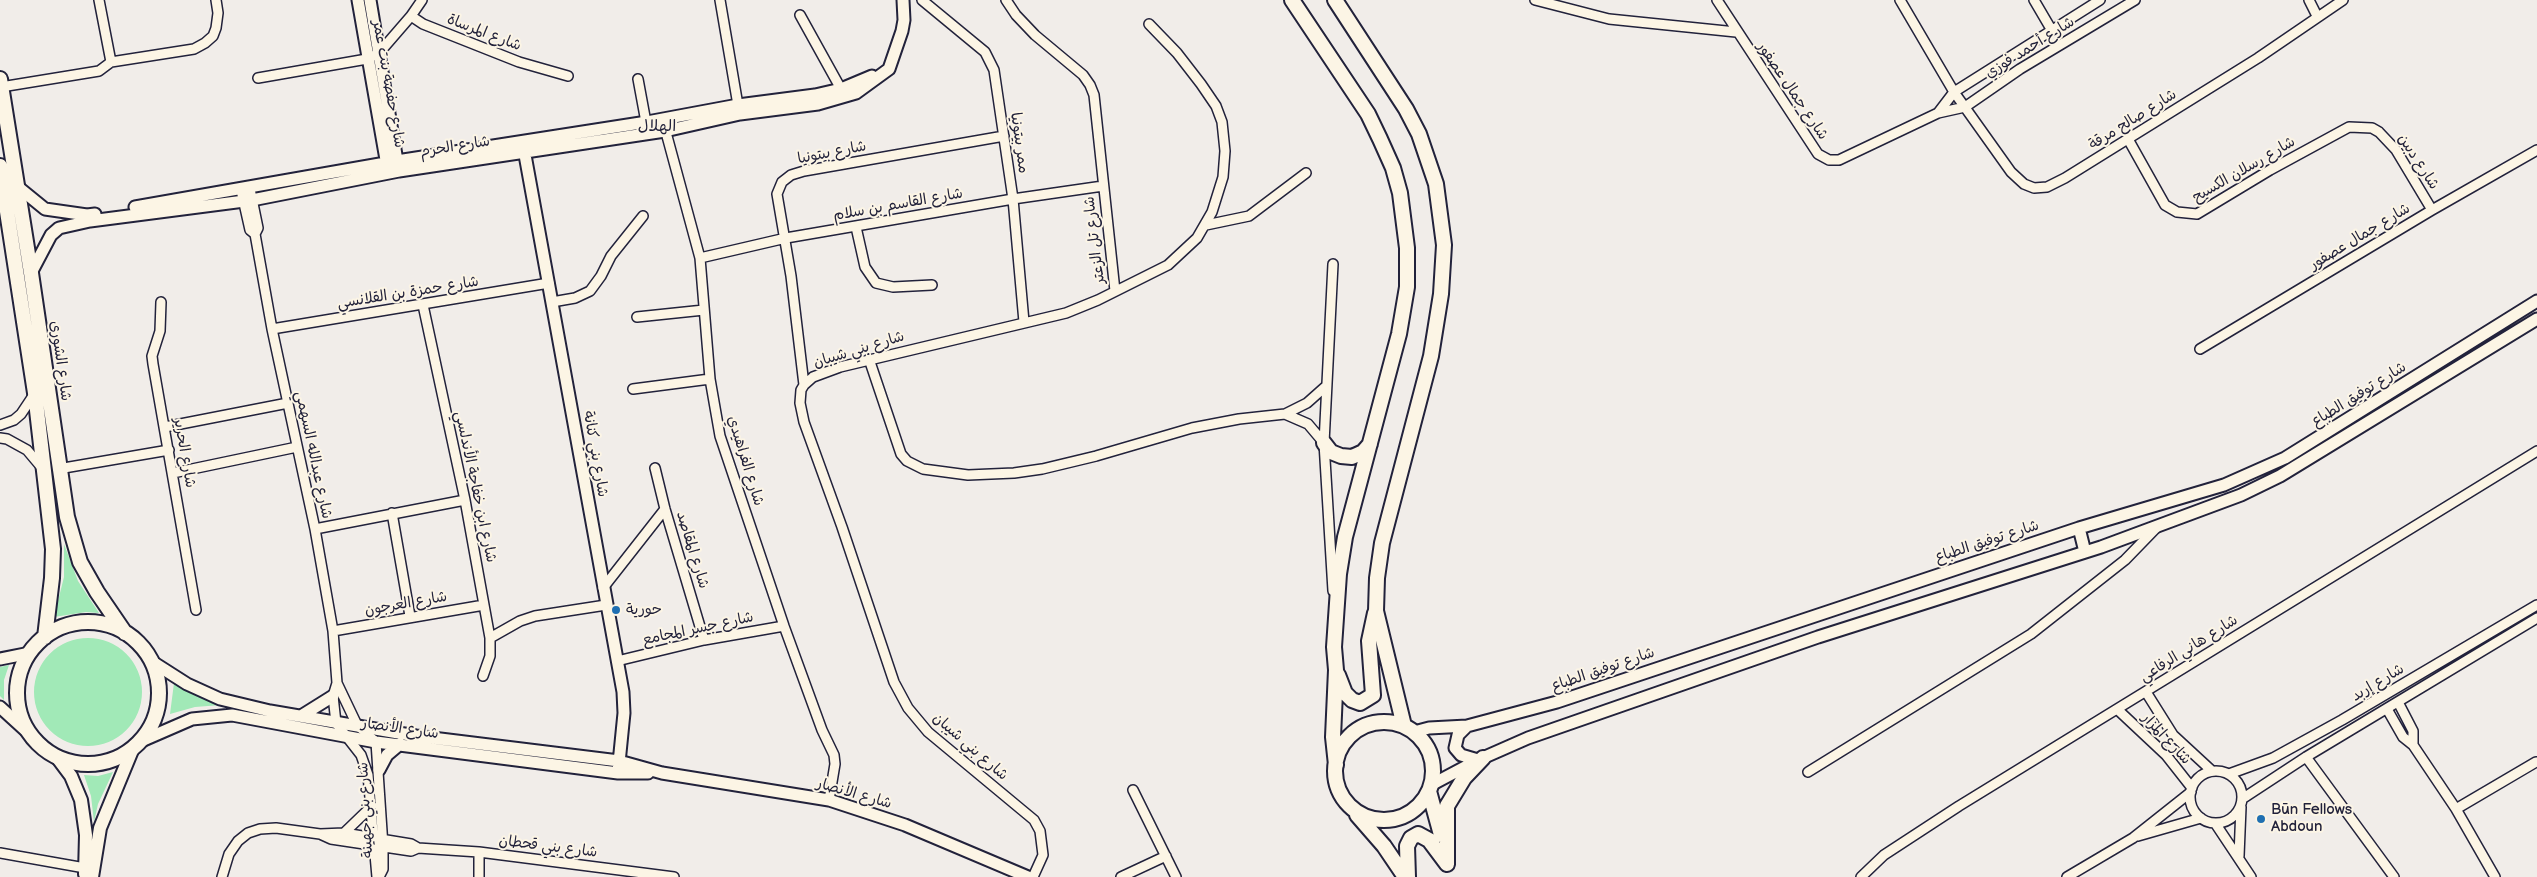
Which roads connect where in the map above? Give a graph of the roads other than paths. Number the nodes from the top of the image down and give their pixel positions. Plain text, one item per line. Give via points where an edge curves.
1 (99, 0) edge
2 (216, 0) edge
3 (358, 0) edge
4 (370, 0) edge
5 (422, 0) edge
6 (720, 0) edge
7 (903, 0) edge
8 (922, 0) edge
9 (1006, 0) edge
10 (1292, 0) edge
11 (1335, 0) edge
12 (1535, 0) edge
13 (1717, 0) edge
14 (1900, 0) edge
15 (2034, 0) edge
16 (2100, 0) edge
17 (2135, 0) edge
18 (2309, 0) edge
19 (2344, 0) edge
20 (800, 15) dead end
21 (411, 16) junction
22 (2317, 16) junction
23 (1149, 24) dead end
24 (2051, 29) junction
25 (1736, 32) junction
26 (379, 53) junction
27 (894, 58) junction
28 (367, 59) junction
29 (111, 62) junction
30 (568, 76) dead end
31 (258, 78) dead end
32 (638, 79) dead end
33 (1, 83) edge
34 (841, 89) junction
35 (1954, 92) junction
36 (1965, 107) junction
37 (739, 110) junction
38 (1938, 113) junction
39 (663, 119) junction
40 (2350, 127) joint
41 (647, 128) junction
42 (665, 131) junction
43 (1004, 136) junction
44 (2128, 140) junction
45 (523, 147) junction
46 (2537, 150) edge
47 (1829, 160) joint
48 (0, 166) edge
49 (393, 167) junction
50 (1306, 173) dead end
51 (18, 186) junction
52 (1103, 186) junction
53 (247, 195) junction
54 (1013, 199) junction
55 (2432, 210) junction
56 (643, 216) dead end
57 (1206, 225) junction
58 (856, 227) junction
59 (786, 238) junction
60 (700, 258) junction
61 (1333, 264) dead end
62 (31, 273) junction
63 (549, 283) junction
64 (932, 285) dead end
65 (1115, 291) junction
66 (2537, 301) edge
67 (161, 302) dead end
68 (552, 302) junction
69 (423, 305) junction
70 (704, 310) junction
71 (637, 317) dead end
72 (2537, 319) edge
73 (1024, 322) junction
74 (272, 329) junction
75 (2200, 349) dead end
76 (869, 360) junction
77 (710, 379) junction
78 (804, 385) junction
79 (1325, 387) junction
80 (633, 389) dead end
81 (36, 392) junction
82 (288, 403) junction
83 (1285, 414) junction
84 (0, 425) edge
85 (165, 427) junction
86 (0, 438) edge
87 (1324, 443) junction
88 (1370, 444) junction
89 (297, 447) junction
90 (169, 450) junction
91 (2537, 451) edge
92 (655, 468) dead end
93 (52, 470) junction
94 (173, 473) junction
95 (465, 500) junction
96 (665, 509) junction
97 (392, 513) junction
98 (2157, 526) junction
99 (316, 528) junction
100 (2078, 528) junction
101 (2085, 552) junction
102 (602, 588) junction
103 (484, 605) junction
104 (606, 605) junction
105 (2537, 605) edge
106 (196, 610) dead end
107 (1376, 611) junction
108 (1336, 612) junction
109 (410, 616) junction
110 (2536, 620) edge
111 (784, 626) junction
112 (333, 630) junction
113 (125, 632) junction
114 (45, 637) junction
115 (490, 638) junction
116 (704, 640) junction
117 (30, 653) junction
118 (0, 659) edge
119 (618, 660) junction
120 (151, 661) junction
121 (1336, 670) junction
122 (483, 676) dead end
123 (337, 683) junction
124 (2146, 692) junction
125 (333, 696) junction
126 (2398, 702) junction
127 (0, 707) edge
128 (2387, 709) junction
129 (2118, 710) junction
130 (301, 716) junction
131 (336, 723) junction
132 (357, 725) junction
133 (1467, 726) junction
134 (1409, 729) junction
135 (345, 736) junction
136 (34, 740) junction
137 (376, 742) junction
138 (400, 744) junction
139 (136, 745) junction
140 (2413, 745) junction
141 (461, 747) junction
142 (56, 756) junction
143 (2306, 757) junction
144 (1480, 759) junction
145 (2536, 762) edge
146 (1336, 765) junction
147 (619, 767) junction
148 (379, 770) junction
149 (2212, 771) junction
150 (1808, 772) dead end
151 (2228, 774) junction
152 (1430, 788) junction
153 (1133, 790) dead end
154 (2191, 790) junction
155 (829, 800) junction
156 (2242, 802) junction
157 (372, 806) junction
158 (1350, 807) junction
159 (2456, 809) junction
160 (2201, 818) junction
161 (2215, 823) junction
162 (344, 833) junction
163 (320, 834) junction
164 (2133, 838) junction
165 (373, 841) junction
166 (383, 843) junction
167 (479, 852) junction
168 (0, 853) edge
169 (1166, 856) junction
170 (2239, 856) junction
171 (1450, 871) edge
172 (87, 874) edge
173 (222, 877) edge
174 (378, 877) edge
175 (479, 877) edge
176 (669, 877) edge
177 (1028, 877) edge
178 (1033, 877) edge
179 (1121, 877) edge
180 (1176, 877) edge
181 (1406, 877) edge
182 (1861, 877) edge
183 (2066, 877) edge
184 (2251, 877) edge
185 (2394, 877) edge
186 (2495, 877) edge

1 - 29 street
2 - 29 street via 216,28 205,44 194,49
3 - 28 street, شارع حفصة بنت عمر
4 - 26 street, شارع حفصة بنت عمر
5 - 21 street
6 - 37 street
7 - 27 street, شارع الحرم via 904,20
8 - 43 street, ممر بيتونيا via 967,35 990,58
9 - 52 street, شارع تل الزعتر via 1035,35 1083,75 1090,85 1094,95
10 - 88 main road via 1368,114 1393,168 1400,193 1407,248 1407,287 1399,334
11 - 107 main road via 1419,134 1436,184 1444,245 1437,325 1382,544
12 - 25 street via 1609,19
13 - 25 street, شارع جمال عصفور
14 - 35 street
15 - 24 street
16 - 24 street, شارع أحمد فوزي
17 - 36 street, شارع أحمد فوزي via 2020,69
18 - 22 street
19 - 22 street, شارع صالح مرقة
20 - 34 street
21 - 26 street
21 - 30 street, شارع المرساة via 434,29 519,62
22 - 44 street, شارع صالح مرقة via 2258,58
23 - 57 street, شارع بني شيبان via 1177,53 1216,106 1222,122 1223,177
24 - 35 street, شارع أحمد فوزي
25 - 47 street, شارع جمال عصفور via 1806,138 1818,154
26 - 28 street
26 - 49 street, شارع حفصة بنت عمر
27 - 34 street, شارع الحرم via 873,75
27 - 37 street, شارع الحرم via 881,76 856,93 818,104
28 - 31 street
28 - 49 street, شارع حفصة بنت عمر
29 - 33 street via 99,71 87,74
32 - 41 street
33 - 51 main road, شارع الشورى
34 - 37 street, شارع الحرم
35 - 36 street
35 - 38 street, شارع أحمد فوزي
36 - 38 street, شارع أحمد فوزي
36 - 44 street, شارع صالح مرقة via 2011,172 2034,188 2047,187 2065,178
37 - 39 street, شارع الحرم
37 - 42 street, شارع الحرم
38 - 47 street, شارع أحمد فوزي via 1850,156
39 - 41 street, شارع الحرم
39 - 42 street, شارع الفراهيدي
40 - 44 street, شارع رسلان الكسيح via 2197,214 2177,212 2165,205
40 - 55 street, شارع دبين via 2372,128 2386,139
41 - 42 street, شارع الحرم
41 - 45 street, شارع الحرم
42 - 60 street, شارع الفراهيدي
43 - 54 street, ممر بيتونيا
43 - 59 street, شارع بيتونيا via 791,175 777,189
45 - 49 street, شارع الحرم
45 - 63 street, شارع بني كنانة
46 - 55 street, شارع جمال عصفور
48 - 81 main road, شارع الشورى
49 - 53 street, شارع الحرم
50 - 57 street via 1249,216
51 - 53 street, شارع الحرم via 45,209 87,215
51 - 62 main road, شارع الشورى
52 - 54 street, شارع القاسم بن سلام
52 - 65 street, شارع تل الزعتر
53 - 62 street, شارع الحرم via 90,220 59,228 45,243
53 - 74 street, شارع عبدالله السهمي via 250,230 255,234
54 - 58 street, شارع القاسم بن سلام
54 - 73 street, ممر بيتونيا
55 - 75 street, شارع جمال عصفور
56 - 68 street via 611,256 590,291 575,298
57 - 65 street, شارع بني شيبان via 1168,265
58 - 59 street, شارع القاسم بن سلام
58 - 64 street via 866,267 876,282 893,287
59 - 60 street, شارع القاسم بن سلام
59 - 78 street, شارع بيتونيا
60 - 70 street, شارع الفراهيدي
61 - 79 street
62 - 93 main road, شارع الشورى
63 - 68 street, شارع بني كنانة
63 - 69 street, شارع حمزة بن القلانسي
65 - 73 street, شارع بني شيبان via 1066,313
66 - 100 street, شارع توفيق الطباع via 2285,458 2224,485
67 - 85 street, شارع الحرير via 160,331 152,356
68 - 102 street, شارع بني كنانة
69 - 74 street, شارع حمزة بن القلانسي
69 - 95 street, شارع ابن خفاجة الأندلسي
70 - 71 street
70 - 77 street, شارع الفراهيدي
72 - 98 street, شارع توفيق الطباع via 2271,481
73 - 76 street, شارع بني شيبان
74 - 82 street, شارع عبدالله السهمي
76 - 78 street, شارع بني شيبان via 821,374
76 - 83 street via 901,454 914,466 946,473 991,475 1042,469 1192,428
77 - 80 street
77 - 111 street, شارع الفراهيدي via 720,436
78 - 178 street, شارع بني شيبان via 800,403 804,422 894,682 908,708 928,732 1034,820 1040,831 1043,854
79 - 83 street via 1306,403
79 - 87 street
81 - 84 street via 21,414
81 - 93 main road, شارع الشورى
82 - 85 street
82 - 89 street, شارع عبدالله السهمي
83 - 87 street via 1308,424
85 - 90 street, شارع الحرير
86 - 93 street via 27,450
87 - 88 main road via 1331,452 1347,456 1362,452
87 - 108 street via 1328,536
88 - 108 main road via 1346,537
89 - 94 street
89 - 99 street, شارع عبدالله السهمي
90 - 93 street
90 - 94 street, شارع الحرير
91 - 124 street, شارع هاني الرفاعي
92 - 96 street, شارع المقاصد
93 - 113 main road, شارع الشورى via 80,562
93 - 114 main road, شارع الشورى via 52,578
94 - 106 street, شارع الحرير
95 - 97 street
95 - 103 street, شارع ابن خفاجة الأندلسي
96 - 102 street
96 - 116 street, شارع المقاصد
97 - 99 street
97 - 109 street
98 - 101 street, شارع توفيق الطباع
98 - 150 street via 2125,560 2031,634
99 - 112 street, شارع عبدالله السهمي
100 - 101 street
100 - 133 street, شارع توفيق الطباع via 1557,702
101 - 144 street, شارع توفيق الطباع via 1818,637 1528,738
102 - 104 street, شارع بني كنانة
103 - 109 street, شارع العرجون
103 - 115 street, شارع ابن خفاجة الأندلسي
104 - 115 street via 534,616
104 - 119 street, شارع بني كنانة
105 - 151 street, شارع إربد via 2273,758
107 - 121 main road via 1369,641 1373,695 1360,703 1352,700 1345,693
107 - 134 main road
108 - 121 main road
109 - 112 street, شارع العرجون
110 - 126 street, شارع إربد
111 - 116 street, شارع جسر المجامع
111 - 155 street, شارع الفراهيدي via 834,755
112 - 123 street, شارع عبدالله السهمي
113 - 114 main road via 106,624 84,622 59,628
113 - 120 main road
114 - 117 main road
115 - 122 street, شارع ابن خفاجة الأندلسي via 490,656
116 - 119 street, شارع جسر المجامع
117 - 118 street
117 - 136 main road via 21,670 17,693 21,716
119 - 147 street, شارع بني كنانة via 624,713
120 - 130 street, شارع الأنصار via 187,684 220,699
120 - 139 main road via 158,684 158,705 152,722
121 - 146 main road
123 - 125 street, شارع عبدالله السهمي
123 - 132 street, شارع عبدالله السهمي
124 - 129 street, شارع هاني الرفاعي
124 - 149 street, شارع المزار via 2173,736
125 - 130 street
125 - 131 street, شارع عبدالله السهمي
126 - 128 street, شارع إربد
126 - 140 street via 2413,731
127 - 136 street
128 - 140 street via 2403,738
128 - 143 street, شارع إربد
129 - 154 street, شارع المزار via 2166,755
129 - 182 street, شارع هاني الرفاعي via 1959,806 1884,856
130 - 131 street, شارع الأنصار
131 - 132 street, شارع الأنصار
131 - 135 street, شارع عبدالله السهمي
132 - 137 street, شارع عبدالله السهمي
132 - 141 street, شارع الأنصار
133 - 134 street, شارع توفيق الطباع
133 - 144 street via 1458,735 1455,748 1461,755
134 - 146 main road via 1385,722 1362,728 1344,743
134 - 152 main road via 1424,743 1431,756 1434,771
135 - 137 street, شارع الأنصار
135 - 139 street, شارع الأنصار via 232,715 216,715 192,719
135 - 157 street, شارع بني جهينة via 365,764
136 - 142 main road
137 - 138 street, شارع الأنصار
137 - 148 street, شارع بني جهينة
138 - 141 street, شارع الأنصار
138 - 148 street via 387,755
139 - 142 main road via 116,758 96,763 76,763
139 - 172 main road via 100,828
140 - 159 street
141 - 147 street, شارع الأنصار
142 - 172 main road via 71,776 81,800
143 - 156 street, شارع إربد
143 - 185 street
144 - 152 street, شارع توفيق الطباع
144 - 171 main road via 1447,806
145 - 159 street
146 - 158 main road via 1338,788
147 - 155 street, شارع الأنصار
148 - 166 street, شارع بني جهينة
149 - 151 street
149 - 154 street via 2200,777
151 - 156 street via 2239,784
152 - 158 main road via 1415,810 1394,820 1370,818
152 - 171 main road
153 - 169 street
154 - 160 street via 2192,807
154 - 164 street
155 - 177 street, شارع الأنصار via 905,825
156 - 161 street via 2231,818
156 - 170 street
157 - 162 street
157 - 165 street, شارع بني جهينة
158 - 181 main road
159 - 186 street
160 - 161 street
160 - 164 street
161 - 170 street
162 - 163 street
162 - 165 street
163 - 165 street via 331,839
163 - 173 street via 276,828 248,833 228,854
164 - 183 street
165 - 166 street, شارع بني قحطان
165 - 174 street, شارع بني جهينة
166 - 167 street, شارع بني قحطان via 411,851 418,848
166 - 174 street, شارع بني جهينة via 383,869
167 - 175 street
167 - 176 street, شارع بني قحطان
168 - 172 street
169 - 179 street
169 - 180 street
170 - 184 street
171 - 181 main road via 1429,840 1418,834 1407,846

